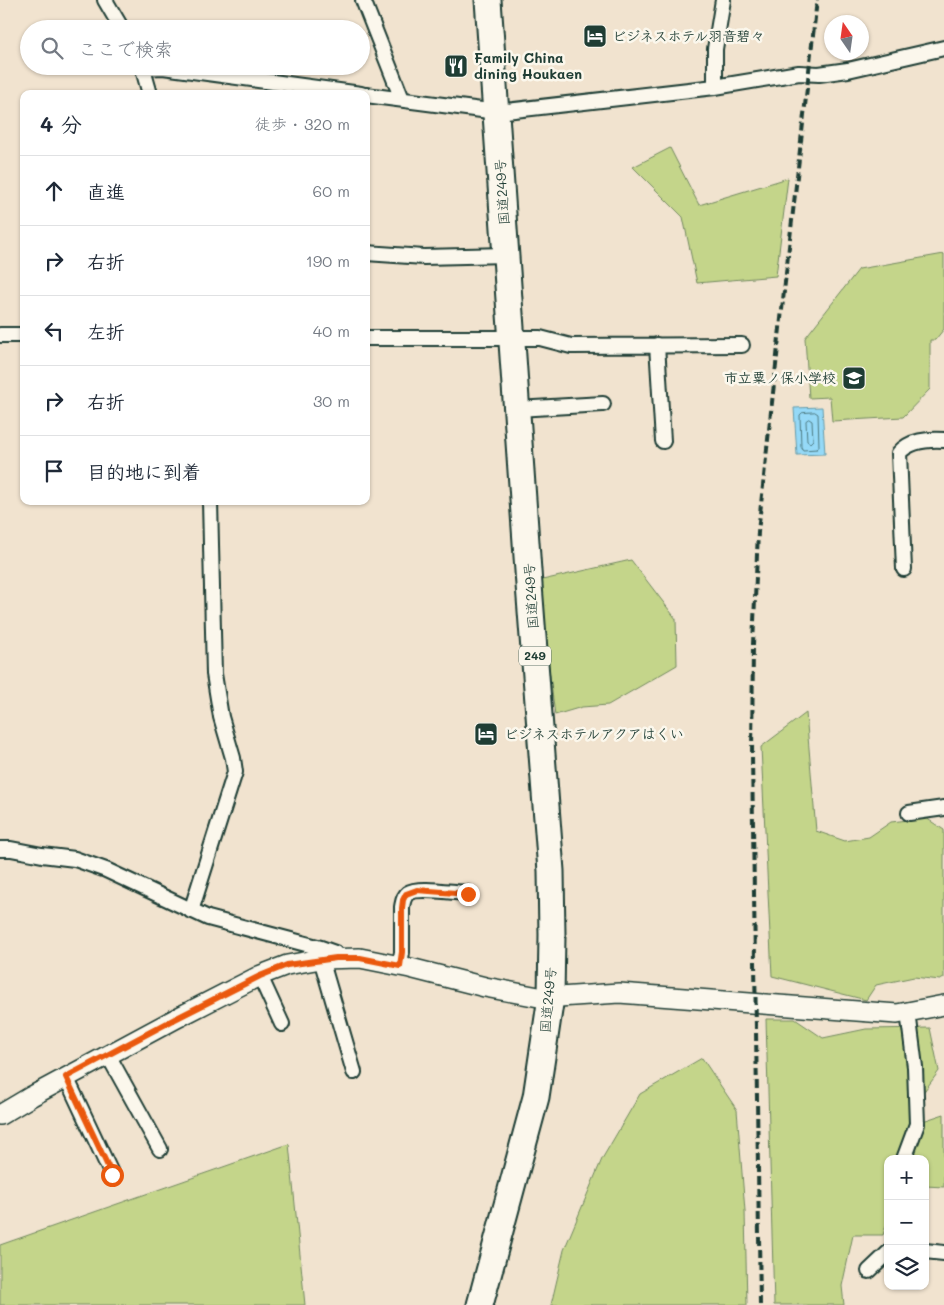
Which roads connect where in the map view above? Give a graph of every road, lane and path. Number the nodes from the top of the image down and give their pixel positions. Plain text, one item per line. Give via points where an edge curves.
1 (105, 0) edge
2 (363, 0) edge
3 (488, 0) edge
4 (724, 0) edge
5 (117, 20) edge
6 (944, 48) edge
7 (145, 75) edge
8 (222, 75) edge
9 (715, 87) junction
10 (149, 90) edge
11 (332, 90) edge
12 (370, 95) edge
13 (402, 99) junction
14 (496, 112) junction
15 (370, 253) edge
16 (506, 255) junction
17 (0, 335) edge
18 (20, 335) edge
19 (370, 338) edge
20 (512, 339) junction
21 (657, 345) junction
22 (742, 345) dead end
23 (603, 404) dead end
24 (517, 409) junction
25 (944, 440) edge
26 (663, 441) dead end
27 (210, 505) edge
28 (904, 569) dead end
29 (944, 808) edge
30 (909, 813) dead end
31 (0, 849) edge
32 (468, 894) dead end
33 (191, 910) junction
34 (328, 959) junction
35 (400, 966) junction
36 (260, 976) junction
37 (551, 997) junction
38 (944, 1005) edge
39 (908, 1012) junction
40 (282, 1024) dead end
41 (108, 1055) junction
42 (354, 1072) dead end
43 (66, 1077) junction
44 (0, 1115) edge
45 (160, 1149) dead end
46 (905, 1155) edge
47 (112, 1175) dead end
48 (929, 1251) edge
49 (944, 1253) edge
50 (884, 1257) edge
51 (869, 1271) dead end
52 (480, 1305) edge

1 - 5 street
2 - 13 street
3 - 14 highway, 国道249号 / 249
4 - 9 street via 715,49
6 - 9 street via 848,70
7 - 10 street
8 - 11 street
9 - 14 street
12 - 13 street
13 - 14 street
14 - 16 highway, 国道249号 / 249
15 - 16 street via 424,257
16 - 20 highway, 国道249号 / 249
17 - 18 street
19 - 20 street
20 - 21 street via 540,338 570,346
20 - 24 highway, 国道249号 / 249
21 - 22 street
21 - 26 street
23 - 24 street
24 - 37 highway, 国道249号 / 249 via 552,871
25 - 28 street via 928,439 905,446 899,453
27 - 33 street via 214,674 235,772
29 - 30 street
31 - 33 street via 75,859
32 - 35 street via 417,890 406,894 402,908
33 - 34 street via 208,918 335,953
34 - 35 street via 360,958
34 - 36 street via 287,965
34 - 42 street
35 - 37 street via 485,987
36 - 40 street
36 - 41 street
37 - 39 street via 619,993 873,1013
37 - 52 highway, 国道249号 / 249 via 536,1097
38 - 39 street
39 - 46 street via 915,1067 917,1124
41 - 43 street
41 - 45 street
43 - 44 street
43 - 47 street
48 - 49 street
50 - 51 street

